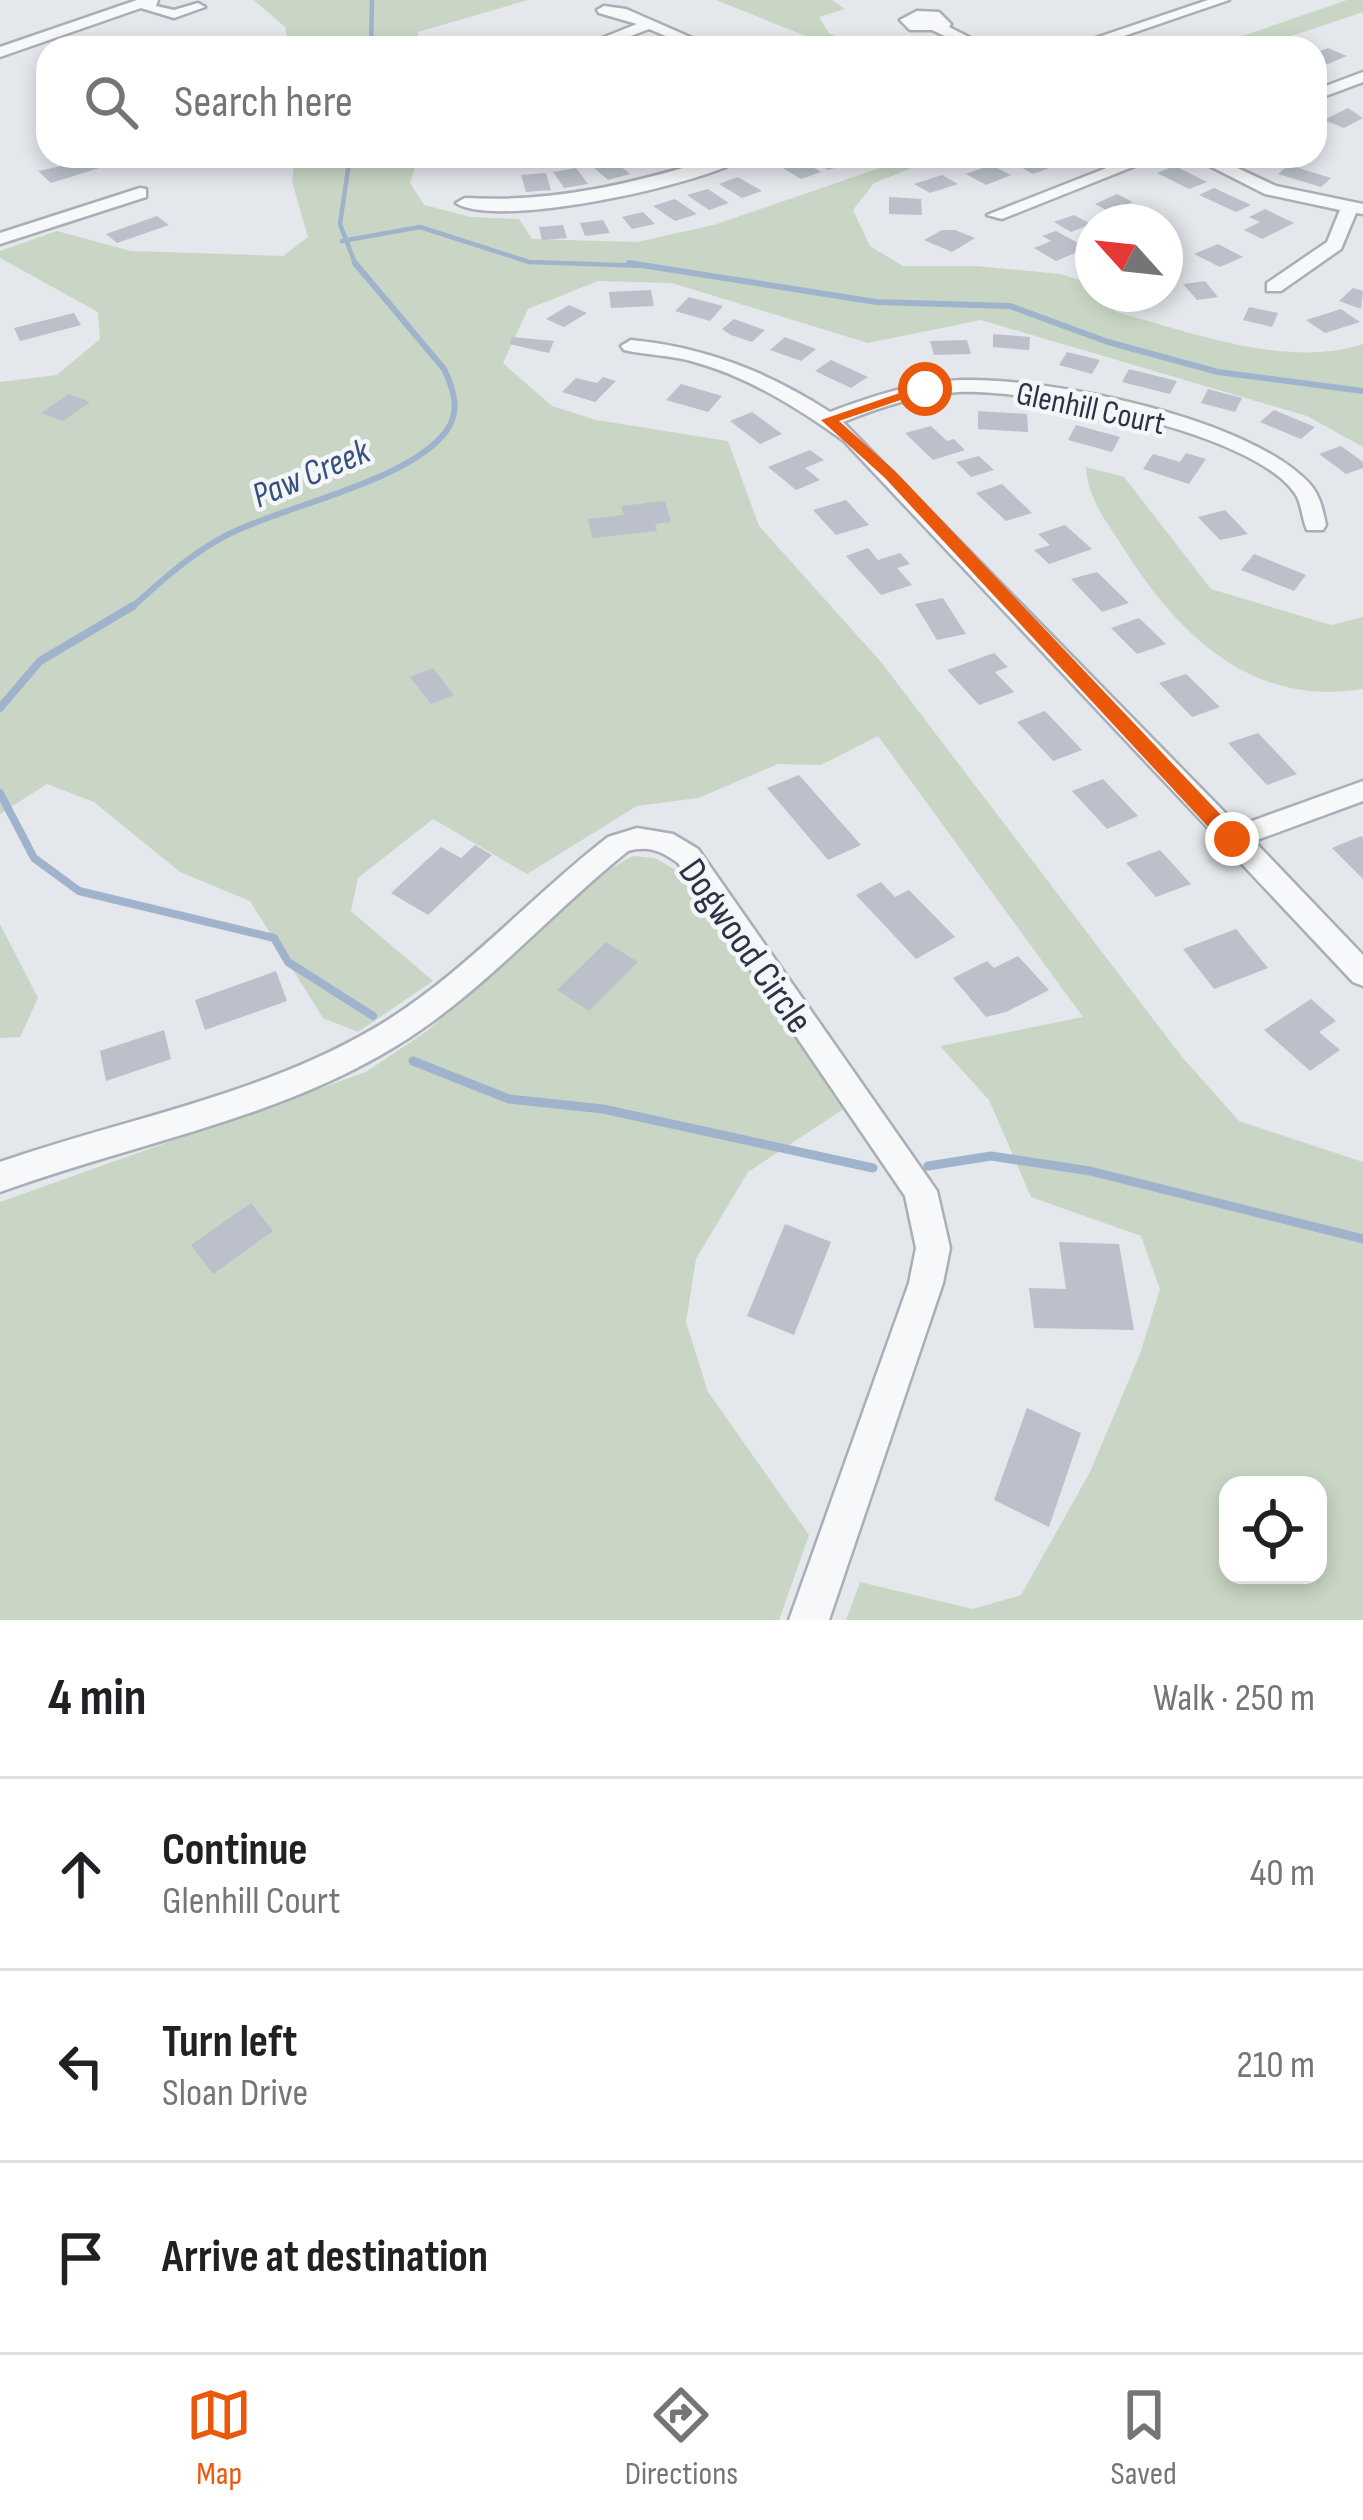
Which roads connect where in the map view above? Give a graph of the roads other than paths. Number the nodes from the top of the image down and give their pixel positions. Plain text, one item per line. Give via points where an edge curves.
1 (1222, 0) edge
2 (200, 4) edge
3 (153, 6) edge
4 (604, 10) dead end
5 (650, 23) junction
6 (938, 28) dead end
7 (45, 36) edge
8 (616, 36) edge
9 (680, 36) edge
10 (956, 36) edge
11 (1111, 36) edge
12 (36, 39) edge
13 (0, 52) edge
14 (1363, 77) edge
15 (1327, 90) edge
16 (669, 168) edge
17 (702, 168) edge
18 (1120, 168) edge
19 (1224, 168) edge
20 (680, 175) junction
21 (140, 193) dead end
22 (465, 202) dead end
23 (1356, 208) edge
24 (996, 215) dead end
25 (0, 239) edge
26 (1274, 287) dead end
27 (631, 346) dead end
28 (829, 420) junction
29 (1315, 526) dead end
30 (1363, 791) edge
31 (1232, 839) junction
32 (1363, 974) edge
33 (0, 1177) edge
34 (809, 1620) edge

1 - 11 street
2 - 3 street
2 - 3 street via 194,29
3 - 7 street
4 - 5 street
5 - 8 street
5 - 9 street
6 - 10 street
12 - 13 street
14 - 15 street
16 - 20 street
17 - 20 street
18 - 24 street
19 - 23 street via 1271,190
20 - 22 street via 571,204
21 - 25 street
23 - 26 street via 1335,245
27 - 28 street via 712,359
28 - 29 street, Glenhill Court via 925,389 1047,393 1255,452 1304,491
28 - 31 street
30 - 31 street
31 - 32 street
33 - 34 street, Dogwood Circle via 350,1056 428,1005 617,844 643,836 673,844 881,1131 930,1214 926,1283

